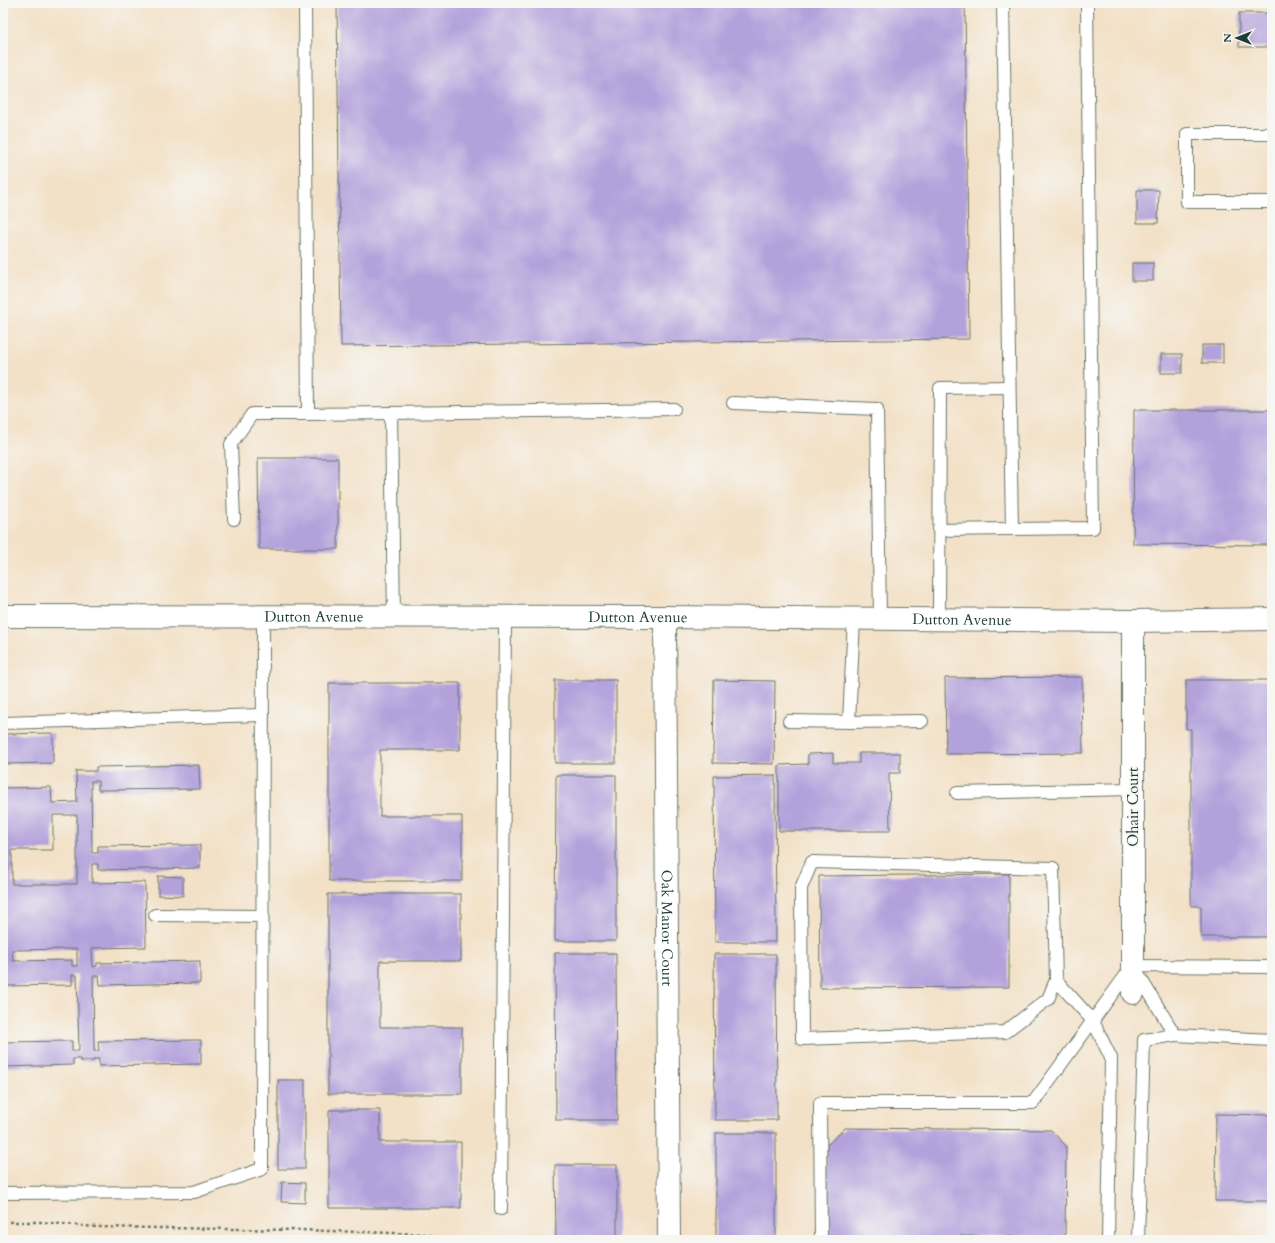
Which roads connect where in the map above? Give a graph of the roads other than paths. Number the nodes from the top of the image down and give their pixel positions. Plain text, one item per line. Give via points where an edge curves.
1 (305, 3) edge
2 (1002, 3) edge
3 (1087, 3) edge
4 (1272, 134) edge
5 (1272, 202) edge
6 (1009, 386) junction
7 (733, 403) dead end
8 (674, 409) dead end
9 (391, 413) junction
10 (308, 414) junction
11 (234, 519) dead end
12 (1012, 529) junction
13 (939, 530) junction
14 (3, 616) edge
15 (263, 616) junction
16 (394, 617) junction
17 (505, 617) junction
18 (665, 617) junction
19 (854, 619) junction
20 (880, 619) junction
21 (1272, 619) edge
22 (939, 620) junction
23 (1133, 621) junction
24 (263, 715) junction
25 (789, 721) dead end
26 (922, 721) dead end
27 (849, 722) junction
28 (3, 724) edge
29 (1133, 789) junction
30 (957, 794) dead end
31 (155, 915) dead end
32 (263, 916) junction
33 (1133, 966) junction
34 (1272, 967) edge
35 (1056, 980) junction
36 (1133, 993) dead end
37 (1093, 1021) junction
38 (1175, 1035) junction
39 (1272, 1040) edge
40 (3, 1193) edge
41 (501, 1209) dead end
42 (669, 1240) edge
43 (821, 1240) edge
44 (1108, 1240) edge
45 (1138, 1240) edge

1 - 10 lane
2 - 6 lane
3 - 12 lane via 1093,528
4 - 5 lane via 1187,134 1187,202
6 - 12 lane
6 - 13 lane via 940,388
7 - 20 lane via 877,409
8 - 9 lane
9 - 10 lane
9 - 16 lane
10 - 11 lane via 252,414 231,444
12 - 13 lane
13 - 22 lane
14 - 15 street, Dutton Avenue
15 - 16 street, Dutton Avenue
15 - 24 lane
16 - 17 street, Dutton Avenue
17 - 18 street, Dutton Avenue
17 - 41 lane
18 - 19 street, Dutton Avenue
18 - 42 street, Oak Manor Court
19 - 20 street, Dutton Avenue
19 - 27 lane
20 - 22 street, Dutton Avenue
21 - 23 street, Dutton Avenue
22 - 23 street, Dutton Avenue
23 - 29 street, Ohair Court
24 - 28 lane
24 - 32 lane
25 - 27 lane
26 - 27 lane
29 - 30 lane
29 - 33 street, Ohair Court
31 - 32 lane
32 - 40 lane via 262,1169 194,1192
33 - 34 lane
33 - 36 street, Ohair Court
33 - 37 lane
33 - 38 lane
35 - 35 lane via 1053,868 812,862 801,888 802,1039 1005,1032 1048,999
35 - 37 lane
37 - 43 lane via 1033,1103 820,1103
37 - 44 lane via 1111,1058
38 - 39 lane
38 - 45 lane via 1144,1040

